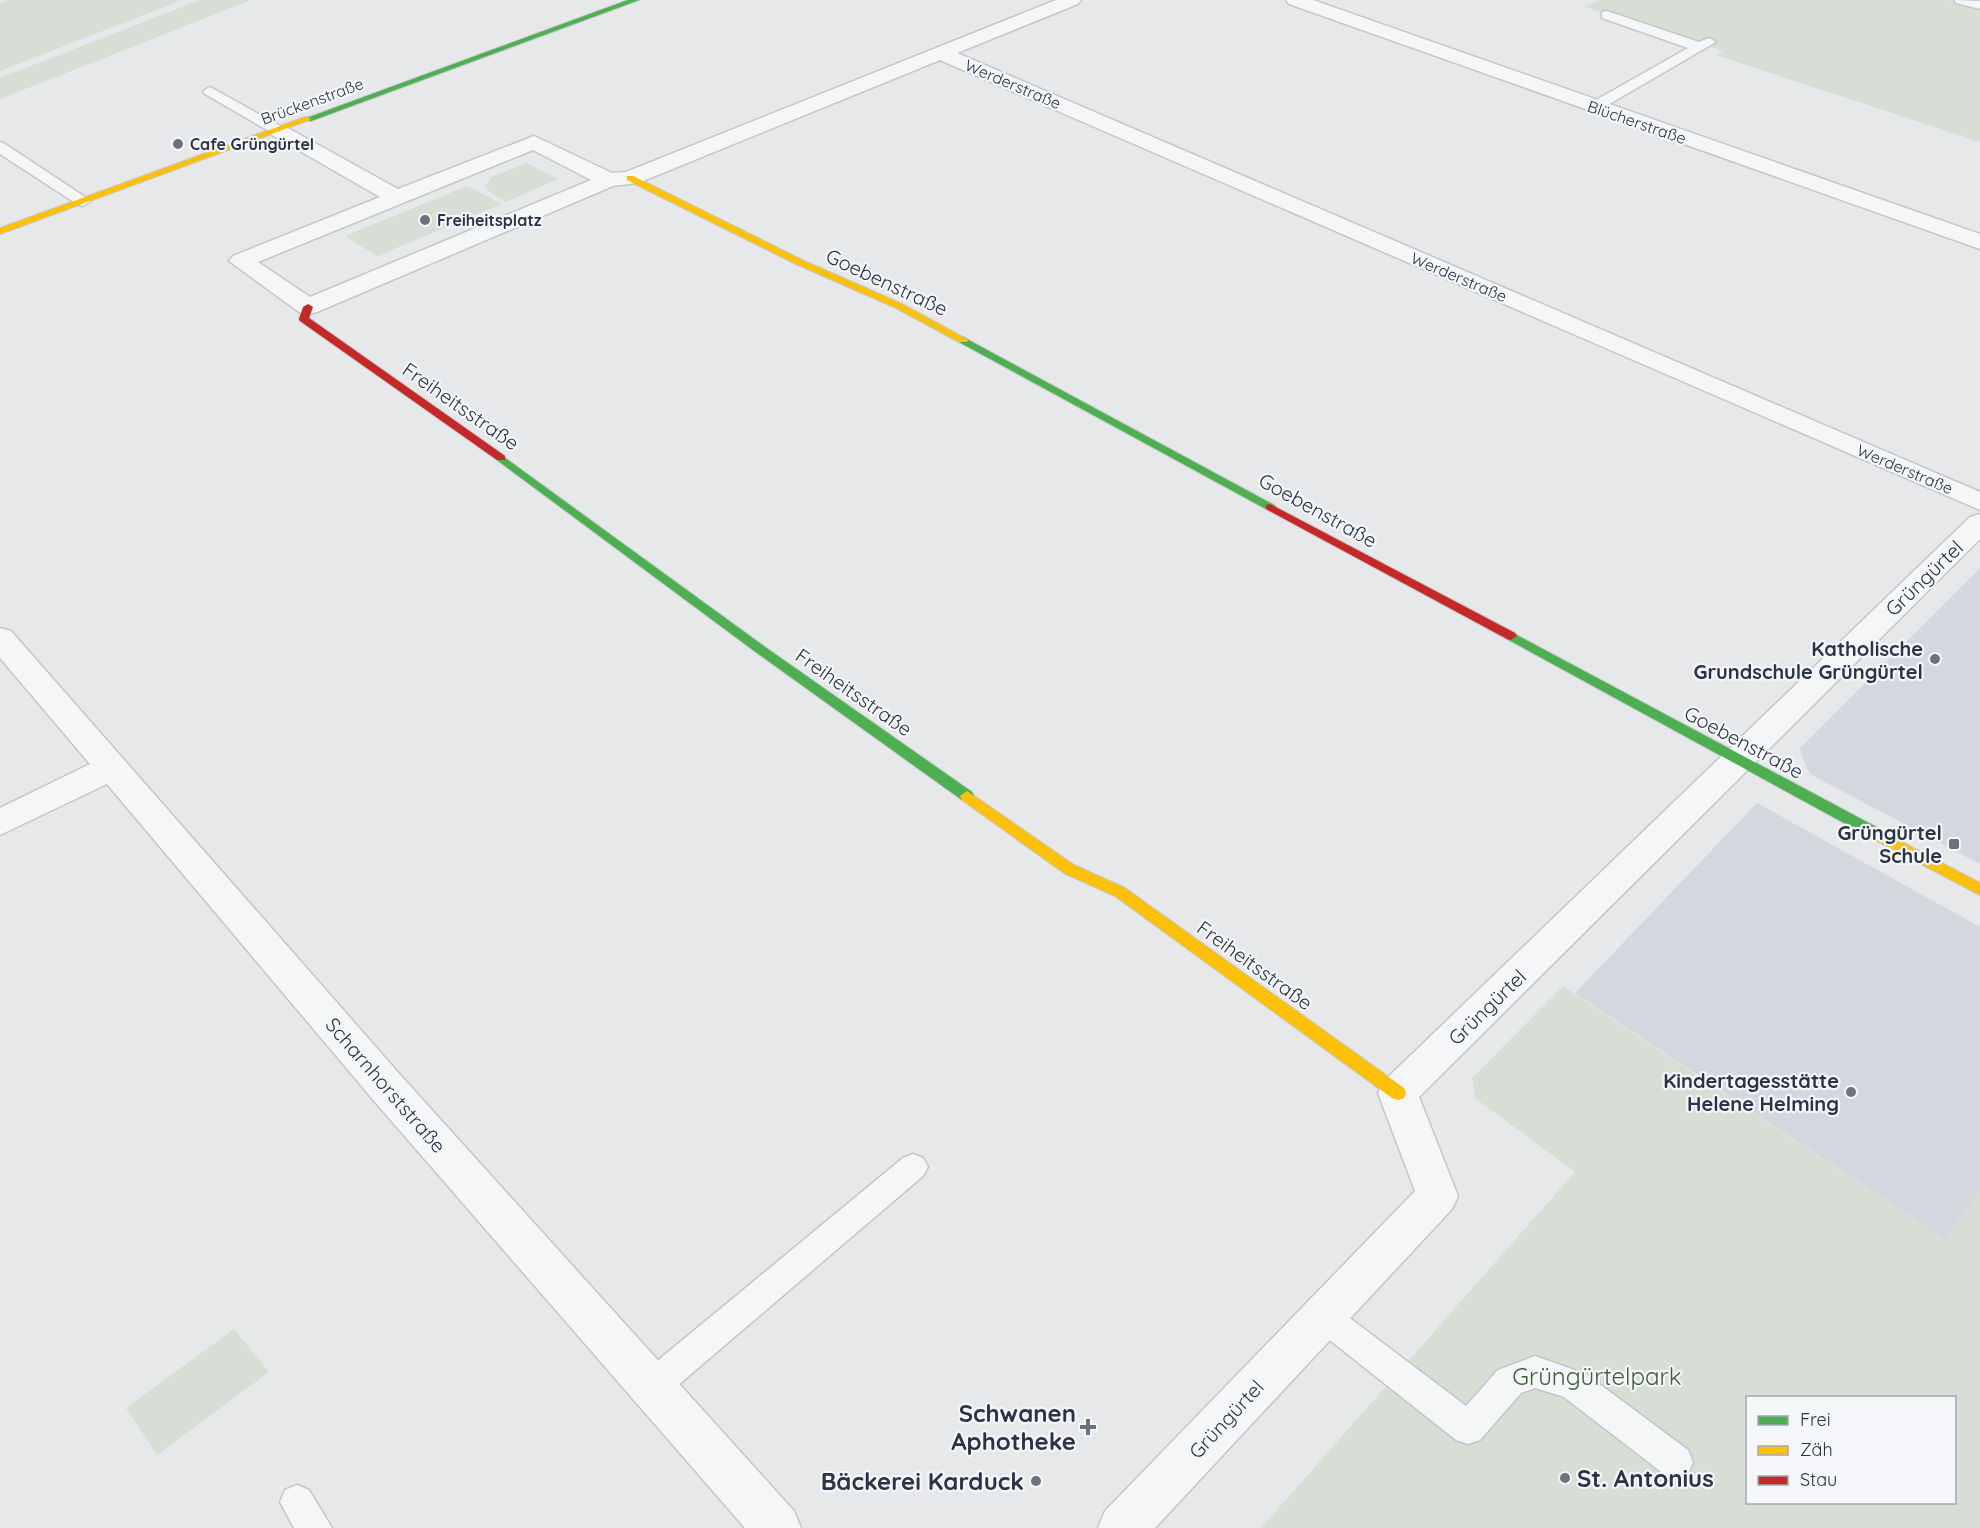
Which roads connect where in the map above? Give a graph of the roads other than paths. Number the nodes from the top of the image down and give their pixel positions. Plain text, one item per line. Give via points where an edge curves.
1 (634, 0) edge
2 (1072, 0) edge
3 (1295, 0) edge
4 (1961, 0) edge
5 (1980, 5) edge
6 (1607, 15) dead end
7 (938, 52) junction
8 (210, 91) dead end
9 (1594, 107) junction
10 (279, 130) junction
11 (0, 147) edge
12 (619, 179) junction
13 (398, 198) junction
14 (84, 201) junction
15 (0, 231) edge
16 (1980, 242) edge
17 (308, 307) junction
18 (1980, 502) edge
19 (1980, 523) edge
20 (0, 638) edge
21 (1737, 760) junction
22 (112, 766) junction
23 (0, 823) edge
24 (1980, 890) edge
25 (1398, 1093) junction
26 (913, 1167) dead end
27 (1323, 1316) junction
28 (651, 1387) junction
29 (1676, 1462) dead end
30 (777, 1528) edge
31 (1122, 1528) edge

1 - 10 street, Brückenstraße
2 - 7 street, Werderstraße
3 - 9 street, Blücherstraße
4 - 5 lane
6 - 9 lane via 1704,44
7 - 12 street, Werderstraße
7 - 18 street, Werderstraße
8 - 10 lane
9 - 16 street, Blücherstraße
10 - 13 street
10 - 14 street, Brückenstraße
11 - 14 lane
12 - 13 street via 534,142
12 - 17 street
12 - 21 street, Goebenstraße via 899,306
13 - 17 street via 241,261
14 - 15 street, Brückenstraße
17 - 25 street, Freiheitsstraße via 304,319 551,493 761,650 1069,869 1120,891
19 - 21 street, Grüngürtel
20 - 22 street, Scharnhorststraße
21 - 24 street, Goebenstraße
21 - 25 street, Grüngürtel
22 - 23 street
22 - 28 street, Scharnhorststraße via 397,1099
25 - 27 street, Grüngürtel via 1437,1196
26 - 28 lane
27 - 29 lane via 1468,1428 1510,1381 1535,1372 1574,1385
27 - 31 street, Grüngürtel
28 - 30 street, Scharnhorststraße

